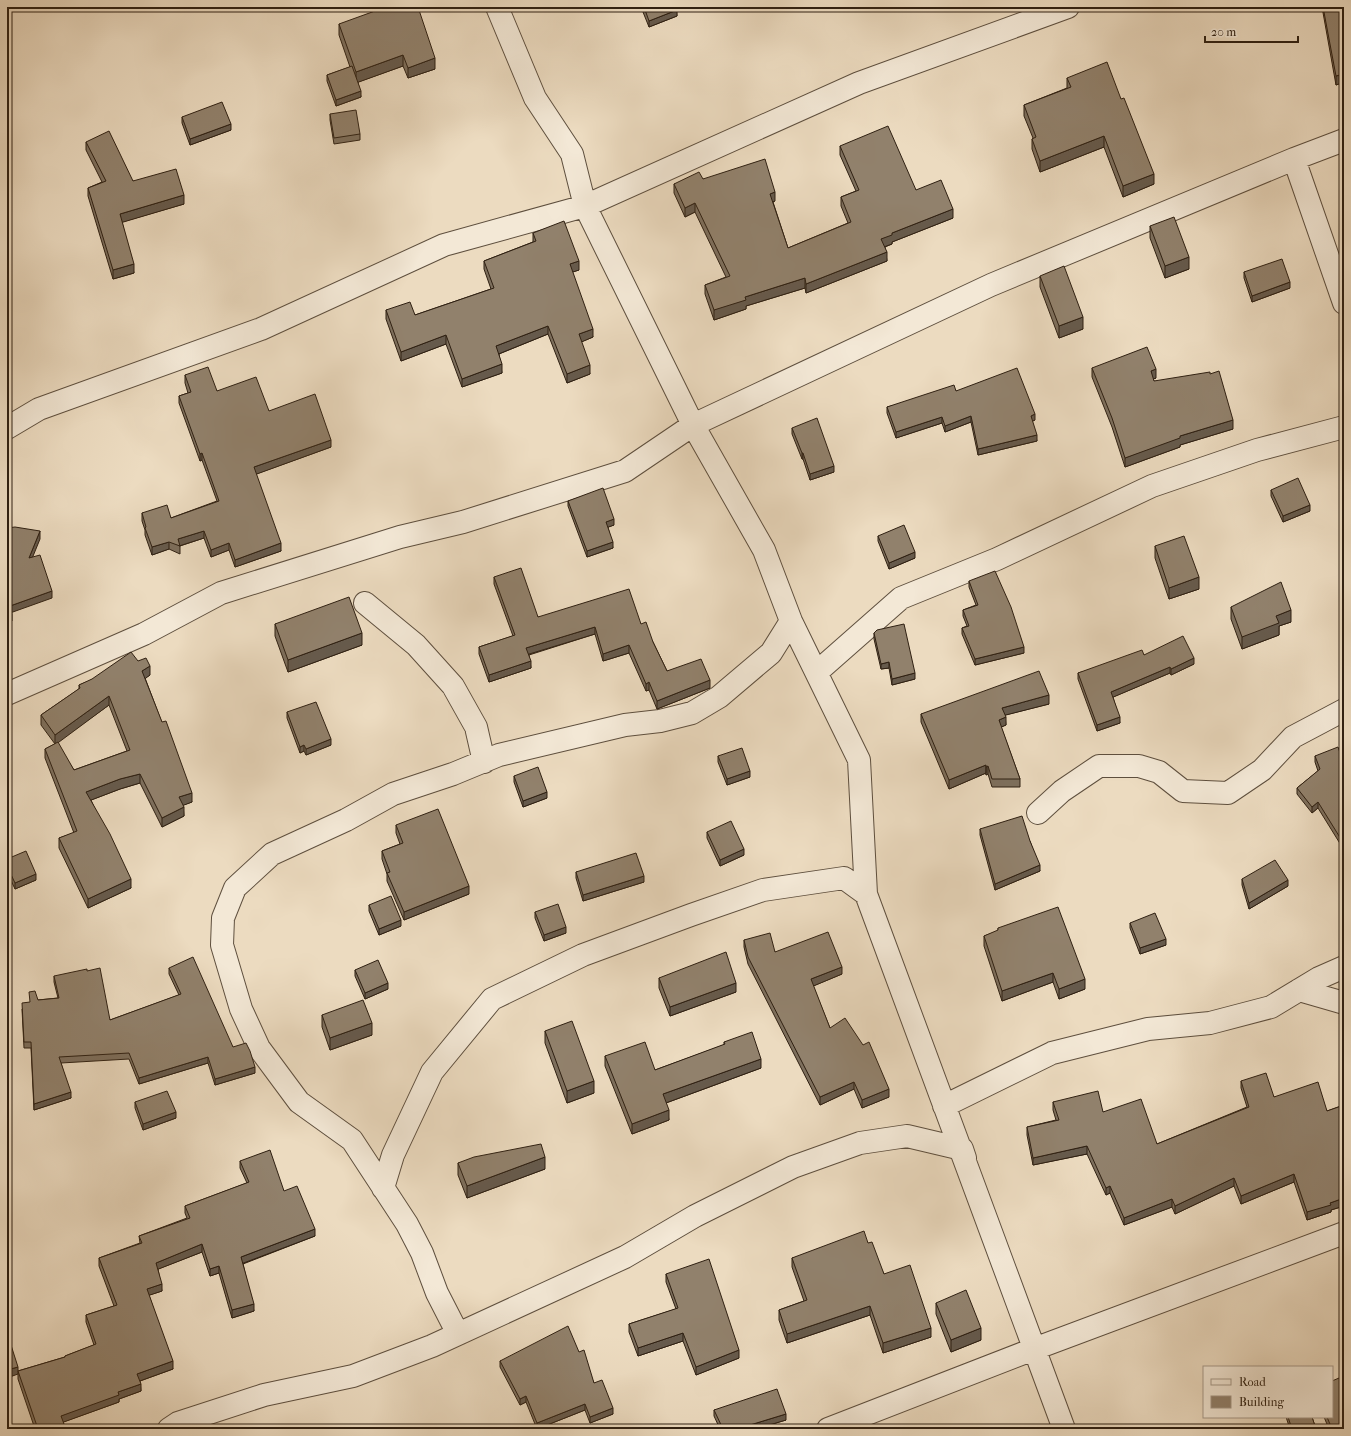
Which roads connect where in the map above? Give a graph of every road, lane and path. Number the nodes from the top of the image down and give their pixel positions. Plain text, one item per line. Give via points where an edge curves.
1 (497, 7) edge
2 (1068, 7) edge
3 (1344, 140) edge
4 (1294, 158) junction
5 (585, 206) junction
6 (1344, 303) edge
7 (693, 425) junction
8 (1344, 427) edge
9 (7, 428) edge
10 (365, 603) dead end
11 (791, 620) junction
12 (817, 672) junction
13 (7, 694) edge
14 (1344, 710) edge
15 (484, 762) junction
16 (1038, 813) dead end
17 (866, 894) junction
18 (1344, 967) edge
19 (1299, 990) junction
20 (1344, 1003) edge
21 (944, 1106) junction
22 (383, 1188) junction
23 (976, 1191) junction
24 (1344, 1233) edge
25 (458, 1334) junction
26 (1034, 1349) junction
27 (169, 1429) edge
28 (828, 1429) edge
29 (1064, 1429) edge

1 - 5 street via 535,98 572,154
2 - 5 street via 859,83
3 - 4 street
4 - 6 street
4 - 7 street via 991,285
5 - 7 street
5 - 9 street via 444,245 261,329 39,409
7 - 11 street via 764,550
7 - 13 street via 625,471 221,593 144,634
8 - 12 street via 1257,450 1152,486 997,559 902,598
10 - 15 street via 416,645 453,686 476,727
11 - 12 street
11 - 15 street via 771,653 719,697 692,713 660,721 625,725 500,755
12 - 17 street via 859,760
14 - 16 street via 1293,737 1262,770 1228,793 1183,791 1159,772 1139,766 1100,766 1062,791
15 - 22 street via 393,794 346,820 272,854 235,888 223,918 222,945 241,1008 259,1048 299,1102 352,1140
17 - 21 street
17 - 22 street via 844,878 763,890 691,914 583,956 492,999 432,1072 393,1155
18 - 19 street
19 - 20 street
19 - 21 street via 1271,1007 1210,1023 1148,1029 1052,1053
21 - 23 street
22 - 25 street via 407,1224 422,1253 437,1293
23 - 25 street via 962,1149 907,1136 860,1143 793,1167 695,1216 625,1257
23 - 26 street
24 - 26 street
25 - 27 street via 353,1376 264,1395 178,1423
26 - 28 street
26 - 29 street

